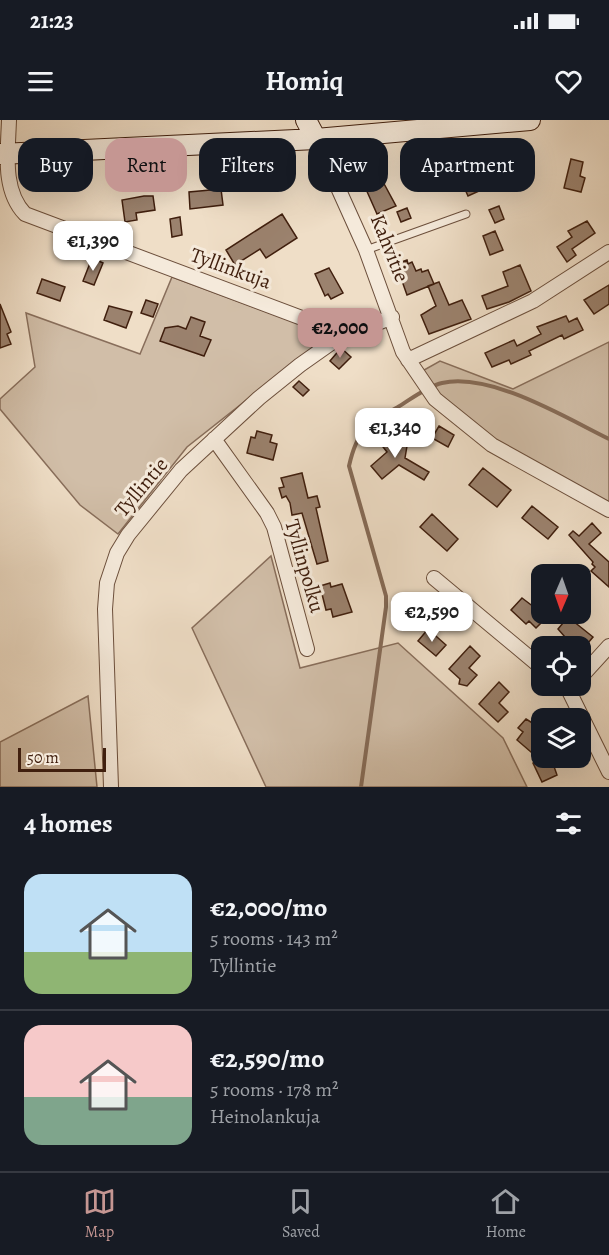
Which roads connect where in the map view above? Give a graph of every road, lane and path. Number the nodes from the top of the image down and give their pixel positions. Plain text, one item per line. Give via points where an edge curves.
1 (9, 120) edge
2 (306, 120) edge
3 (530, 120) edge
4 (315, 138) edge
5 (327, 138) edge
6 (308, 139) edge
7 (4, 154) edge
8 (340, 192) edge
9 (466, 214) dead end
10 (366, 250) junction
11 (609, 252) edge
12 (392, 317) junction
13 (347, 335) junction
14 (403, 363) junction
15 (214, 439) junction
16 (609, 510) edge
17 (434, 578) dead end
18 (609, 646) edge
19 (307, 649) dead end
20 (531, 659) edge
21 (591, 666) edge
22 (572, 696) edge
23 (609, 772) edge
24 (111, 787) edge

1 - 7 street, Tyllinkuja
2 - 4 street, Kahvitie
3 - 5 street
6 - 7 street
7 - 13 street, Tyllinkuja via 13,198 25,214
8 - 10 street, Kahvitie
9 - 10 lane
10 - 12 street, Kahvitie
11 - 14 street via 533,301
12 - 13 street, Tyllintie
12 - 14 street, Kahvitie
13 - 15 street, Tyllintie via 300,364
14 - 16 street, Kahvitie via 435,399 492,446
15 - 19 street, Tyllinpolku via 274,527
15 - 24 street, Tyllintie via 181,470 128,535 114,559 107,583
17 - 20 street
18 - 21 street
22 - 23 street

